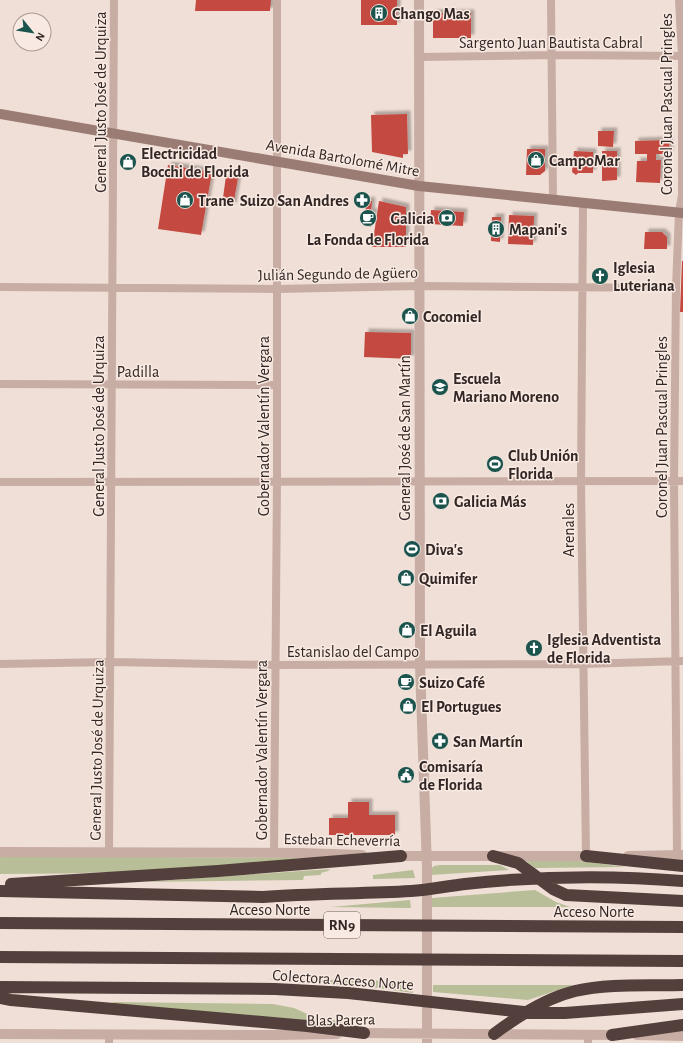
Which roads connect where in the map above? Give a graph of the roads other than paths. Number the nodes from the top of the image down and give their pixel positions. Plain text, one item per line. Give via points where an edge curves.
1 (114, 0) edge
2 (277, 0) edge
3 (419, 0) edge
4 (551, 0) edge
5 (679, 0) edge
6 (552, 55) junction
7 (682, 56) edge
8 (420, 57) junction
9 (0, 114) edge
10 (114, 132) junction
11 (277, 161) junction
12 (419, 186) junction
13 (553, 201) junction
14 (583, 204) junction
15 (681, 212) edge
16 (418, 286) junction
17 (583, 287) junction
18 (0, 288) edge
19 (112, 288) junction
20 (676, 288) junction
21 (277, 289) junction
22 (0, 384) edge
23 (112, 385) junction
24 (277, 386) junction
25 (420, 481) junction
26 (0, 482) edge
27 (113, 482) junction
28 (277, 482) junction
29 (581, 482) junction
30 (674, 482) junction
31 (683, 482) edge
32 (679, 661) edge
33 (111, 662) junction
34 (0, 664) edge
35 (582, 664) junction
36 (276, 665) junction
37 (420, 665) junction
38 (0, 852) edge
39 (109, 852) junction
40 (274, 853) junction
41 (680, 855) edge
42 (401, 856) junction
43 (426, 856) junction
44 (494, 856) junction
45 (586, 856) junction
46 (683, 866) edge
47 (683, 881) edge
48 (0, 885) edge
49 (0, 891) edge
50 (683, 901) edge
51 (0, 923) edge
52 (683, 927) edge
53 (0, 957) edge
54 (683, 961) edge
55 (683, 985) edge
56 (0, 987) edge
57 (0, 998) edge
58 (683, 1004) edge
59 (683, 1024) edge
60 (364, 1033) junction
61 (0, 1034) edge
62 (494, 1034) junction
63 (612, 1035) junction
64 (683, 1036) edge
65 (109, 1039) edge
66 (275, 1039) edge
67 (427, 1039) edge
68 (588, 1039) edge

1 - 10 street, General Justo José de Urquiza
2 - 11 street, Gobernador Valentín Vergara
3 - 8 street, General José de San Martín
4 - 6 street
5 - 7 street, Coronel Juan Pascual Pringles
6 - 7 street, Sargento Juan Bautista Cabral
6 - 8 street, Sargento Juan Bautista Cabral
6 - 13 street
7 - 15 street, Coronel Juan Pascual Pringles
8 - 12 street, General José de San Martín
9 - 10 main road, Avenida Bartolomé Mitre
10 - 11 main road, Avenida Bartolomé Mitre
10 - 19 street, General Justo José de Urquiza
11 - 12 main road, Avenida Bartolomé Mitre
11 - 21 street, Gobernador Valentín Vergara
12 - 13 main road, Avenida Bartolomé Mitre
12 - 16 street, General José de San Martín
13 - 14 main road, Avenida Bartolomé Mitre
14 - 15 main road, Avenida Bartolomé Mitre
14 - 17 street, Arenales
15 - 20 street, Coronel Juan Pascual Pringles
16 - 17 street, Julián Segundo de Agüero
16 - 21 street, Julián Segundo de Agüero
16 - 25 street, General José de San Martín
17 - 20 street, Julián Segundo de Agüero
17 - 29 street, Arenales
18 - 19 street, Julián Segundo de Agüero
19 - 21 street, Julián Segundo de Agüero
19 - 23 street, General Justo José de Urquiza
20 - 30 street, Coronel Juan Pascual Pringles
21 - 24 street, Gobernador Valentín Vergara
22 - 23 street, Padilla
23 - 24 street, Padilla
23 - 27 street, General Justo José de Urquiza
24 - 28 street, Gobernador Valentín Vergara
25 - 28 street
25 - 29 street
25 - 37 street, General José de San Martín
26 - 27 street
27 - 28 street
27 - 33 street, General Justo José de Urquiza
28 - 36 street, Gobernador Valentín Vergara
29 - 30 street
29 - 35 street, Arenales
30 - 31 street
30 - 32 street, Coronel Juan Pascual Pringles
32 - 35 street, Estanislao del Campo
32 - 41 street, Coronel Juan Pascual Pringles
33 - 34 street, Estanislao del Campo
33 - 36 street, Estanislao del Campo
33 - 39 street, General Justo José de Urquiza
35 - 37 street, Estanislao del Campo
35 - 45 street, Arenales
36 - 37 street, Estanislao del Campo
36 - 40 street, Gobernador Valentín Vergara
37 - 43 street, General José de San Martín
38 - 39 street, Esteban Echeverría
39 - 40 street, Esteban Echeverría
40 - 42 street, Esteban Echeverría
41 - 45 street, Esteban Echeverría
42 - 43 street, Esteban Echeverría
42 - 48 highway
43 - 44 street, Esteban Echeverría
43 - 67 street, General José de San Martín
44 - 45 street, Esteban Echeverría
44 - 50 highway via 518,863 553,889 566,895
45 - 46 highway
47 - 49 highway via 612,876 553,877 412,891 263,897
51 - 52 highway, Acceso Norte / RN9
53 - 54 highway, RN9
55 - 62 highway via 585,989 561,995
56 - 58 highway, Colectora Acceso Norte via 275,989 348,993 533,1013
57 - 60 highway
59 - 63 highway
60 - 66 street, Blas Parera
60 - 67 street, Blas Parera
61 - 65 street, Blas Parera
62 - 67 street, Blas Parera
62 - 68 street, Blas Parera
63 - 64 street, Blas Parera
63 - 68 street, Blas Parera
65 - 66 street, Blas Parera

